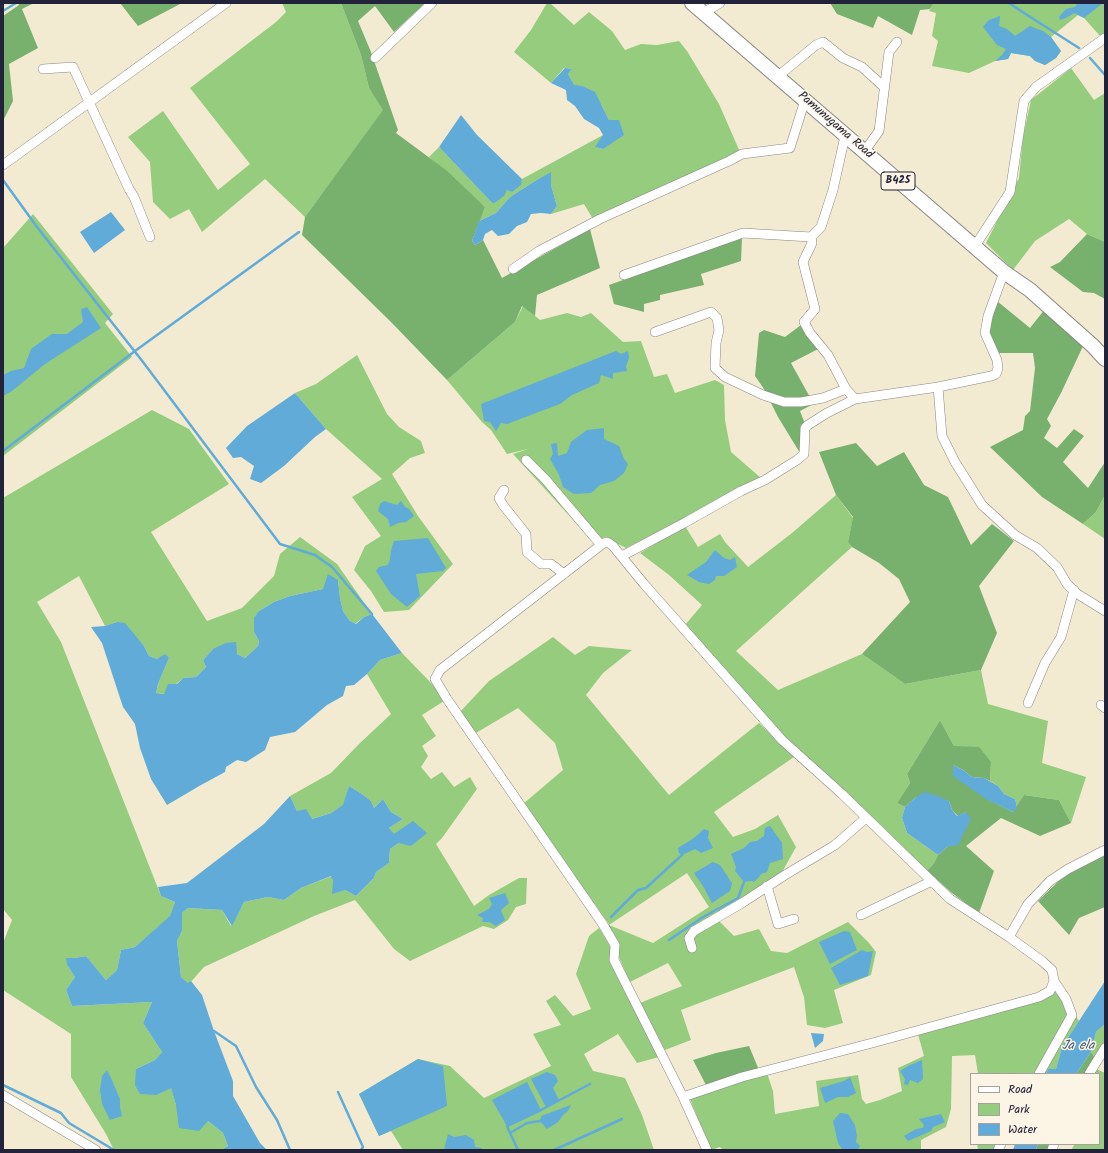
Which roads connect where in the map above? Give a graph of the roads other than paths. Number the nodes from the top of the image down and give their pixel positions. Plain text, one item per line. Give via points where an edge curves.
1 (226, 3) edge
2 (432, 3) edge
3 (692, 3) edge
4 (720, 3) edge
5 (703, 13) junction
6 (1105, 38) edge
7 (897, 42) dead end
8 (375, 58) dead end
9 (43, 69) dead end
10 (778, 77) junction
11 (884, 87) junction
12 (805, 100) junction
13 (90, 102) junction
14 (845, 136) junction
15 (864, 152) junction
16 (3, 165) edge
17 (150, 237) dead end
18 (811, 237) junction
19 (975, 246) junction
20 (513, 269) dead end
21 (1004, 272) junction
22 (624, 275) dead end
23 (655, 332) dead end
24 (1105, 359) edge
25 (938, 387) junction
26 (846, 389) junction
27 (855, 399) junction
28 (526, 460) dead end
29 (504, 490) dead end
30 (601, 545) junction
31 (622, 556) junction
32 (564, 574) junction
33 (1074, 590) junction
34 (1105, 611) edge
35 (1028, 703) dead end
36 (866, 818) junction
37 (1105, 850) edge
38 (932, 881) junction
39 (767, 886) junction
40 (860, 915) dead end
41 (794, 919) dead end
42 (1008, 937) junction
43 (692, 948) dead end
44 (1054, 980) junction
45 (1105, 1048) edge
46 (1040, 1073) edge
47 (1090, 1073) edge
48 (3, 1095) edge
49 (683, 1097) junction
50 (96, 1150) edge
51 (707, 1150) edge

1 - 13 street
2 - 8 street
3 - 5 main road, Pamunugama Road / B425
4 - 5 street
5 - 10 main road, Pamunugama Road / B425
6 - 19 street via 1036,87 1024,101 1010,192
7 - 11 street via 889,52
9 - 13 street via 73,67
10 - 11 street via 823,42 843,58 862,67
10 - 12 main road, Pamunugama Road / B425
11 - 15 street via 879,131
12 - 14 main road, Pamunugama Road / B425
12 - 20 street via 790,148 742,154 600,219 539,251
13 - 16 street
13 - 17 street via 134,196
14 - 15 main road, Pamunugama Road / B425
14 - 18 street via 833,190 821,227
15 - 19 main road, Pamunugama Road / B425
18 - 22 street via 743,233
18 - 26 street via 812,243 803,262 815,309 804,322 828,355
19 - 21 main road, Pamunugama Road / B425
21 - 24 main road, Pamunugama Road / B425 via 1030,290
21 - 25 street via 988,316 985,333 997,360 996,374
23 - 26 street via 711,312 717,318 719,330 715,368 725,377 784,402 823,398
25 - 27 street
25 - 33 street via 942,436 982,506 1058,567 1067,584
26 - 27 street
27 - 31 street via 805,428 804,454 797,460 765,480
28 - 30 street
29 - 32 street via 499,498 526,534 527,552 541,564 551,564
30 - 31 street via 609,542
30 - 32 street
31 - 36 street via 782,740
32 - 49 street via 440,670 435,679 602,923 615,946 614,960
33 - 34 street
33 - 35 street via 1061,637 1045,663
36 - 38 street
36 - 39 street via 835,845
37 - 42 street via 1068,869 1050,882 1028,904
38 - 40 street
38 - 42 street via 950,899
39 - 41 street via 778,924
39 - 43 street via 694,931 689,938
42 - 44 street via 1052,970
44 - 46 street via 1072,1015
44 - 49 street via 1050,991 1039,997 742,1077
45 - 47 street
48 - 50 street
49 - 51 street

